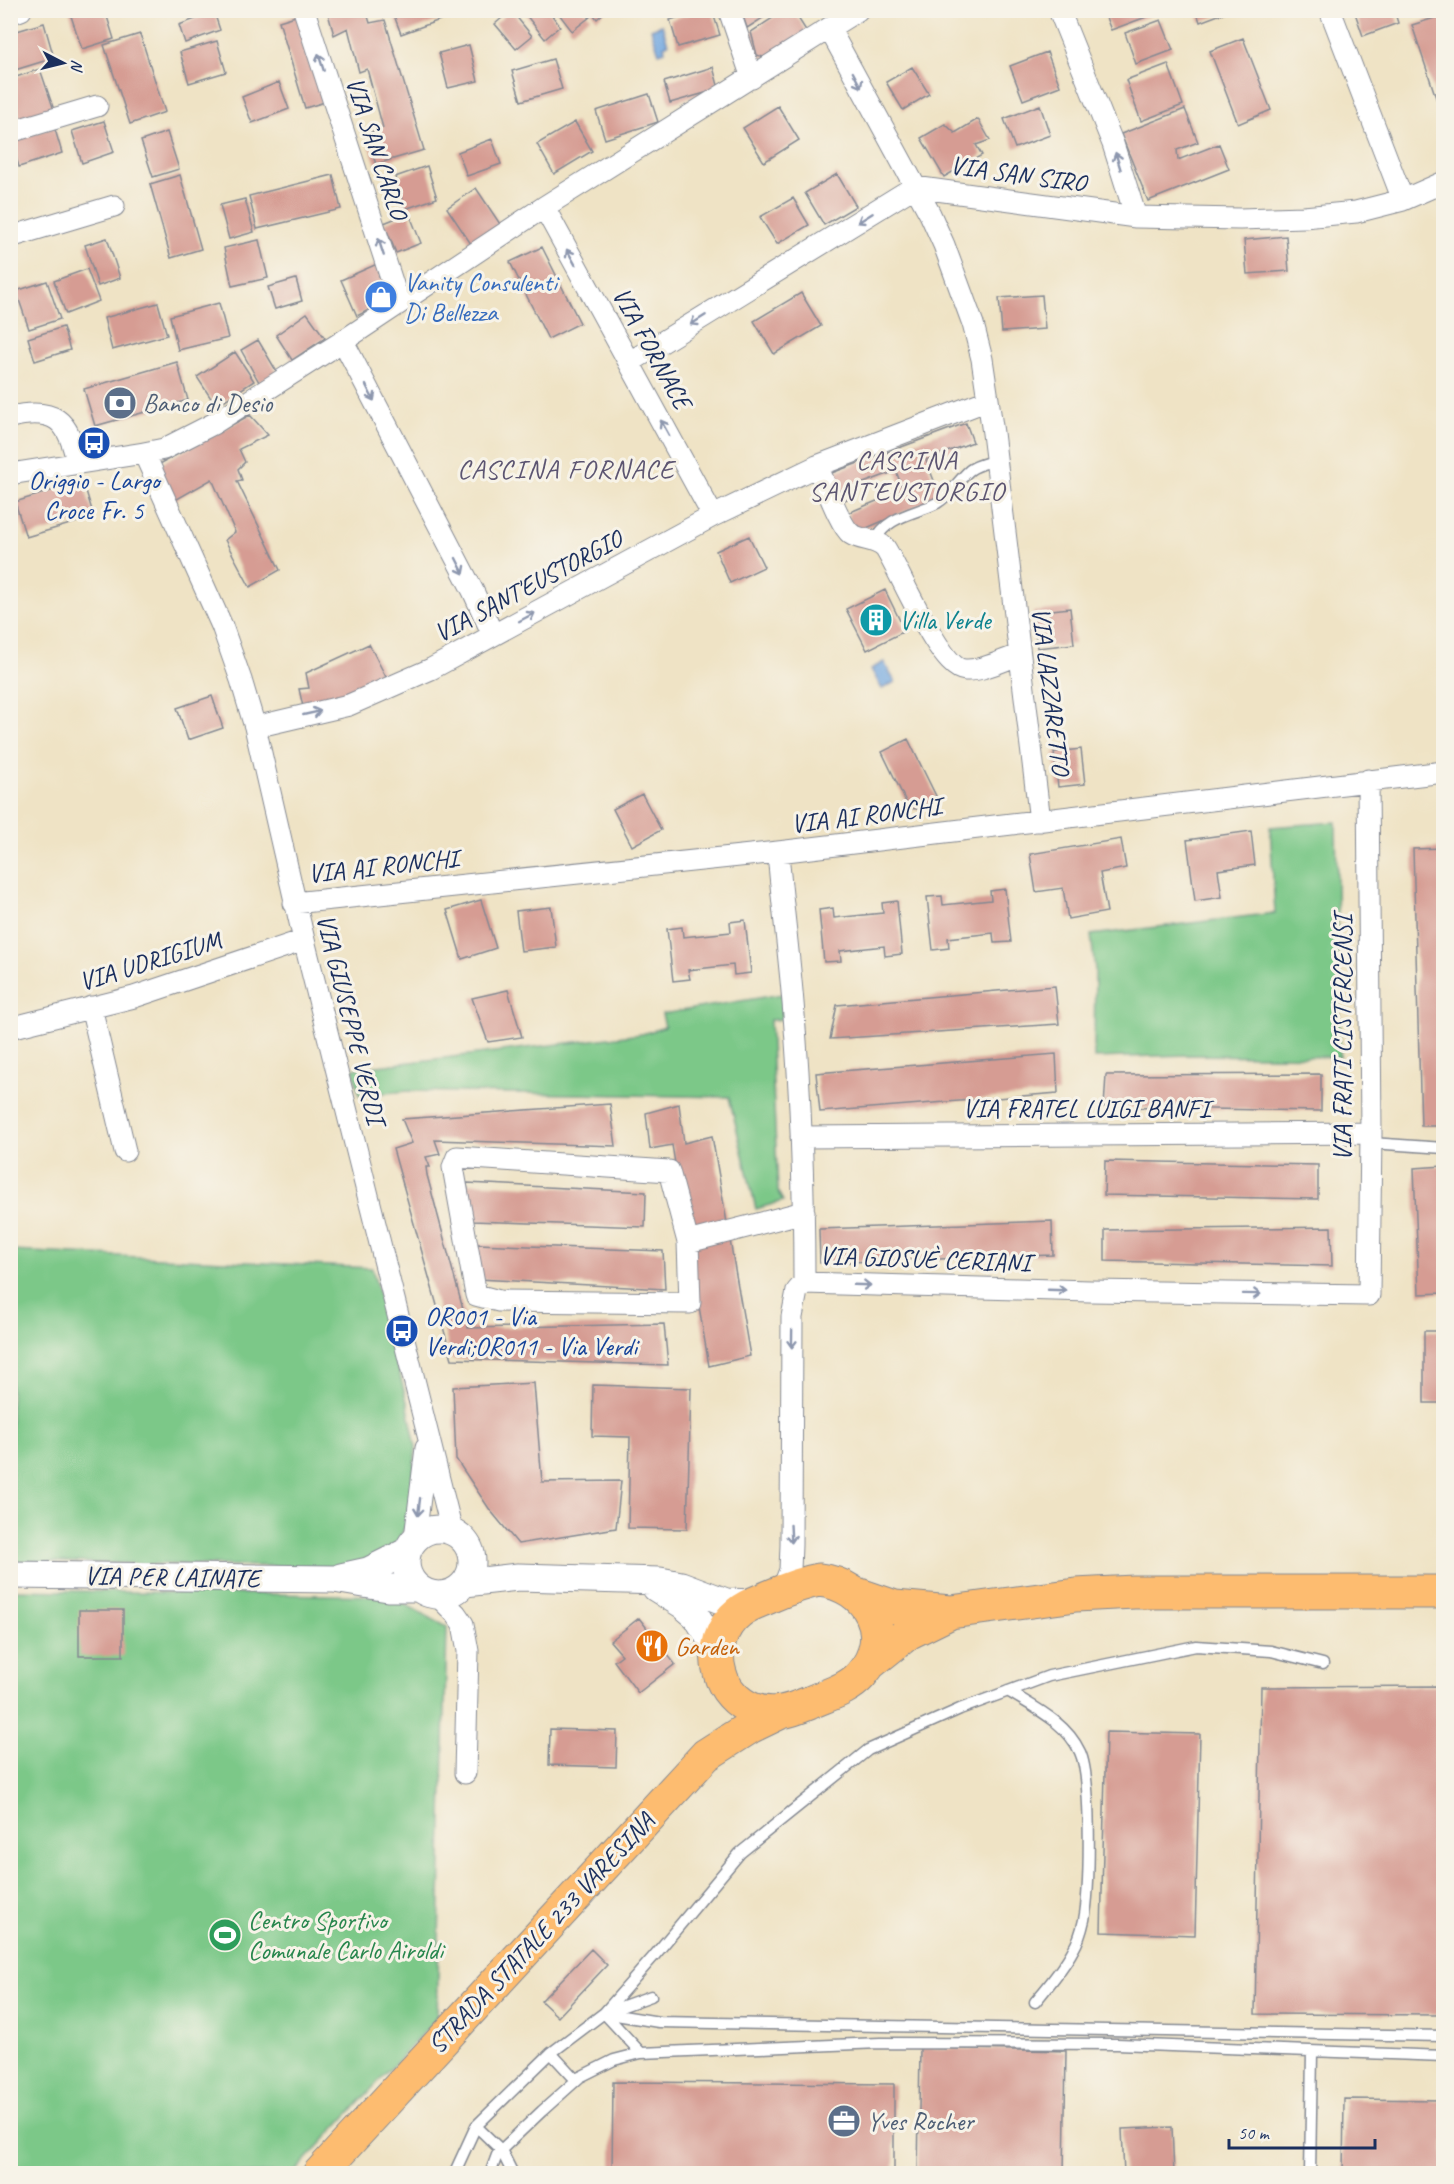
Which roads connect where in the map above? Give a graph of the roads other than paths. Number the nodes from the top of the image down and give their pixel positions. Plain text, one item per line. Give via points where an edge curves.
1 (21, 10) edge
2 (304, 10) edge
3 (729, 10) edge
4 (858, 10) edge
5 (1059, 10) edge
6 (1330, 10) edge
7 (10, 14) edge
8 (829, 28) junction
9 (752, 78) junction
10 (97, 106) dead end
11 (10, 132) edge
12 (1443, 182) edge
13 (914, 187) junction
14 (1403, 200) junction
15 (114, 206) dead end
16 (544, 207) junction
17 (1136, 217) junction
18 (10, 237) edge
19 (399, 303) junction
20 (343, 341) junction
21 (630, 362) junction
22 (988, 400) junction
23 (10, 417) edge
24 (144, 453) junction
25 (996, 460) junction
26 (77, 463) junction
27 (817, 466) junction
28 (10, 474) edge
29 (713, 516) junction
30 (874, 541) junction
31 (493, 635) junction
32 (1019, 655) junction
33 (255, 727) junction
34 (1443, 772) edge
35 (1368, 780) junction
36 (1040, 821) junction
37 (778, 852) junction
38 (294, 903) junction
39 (304, 940) junction
40 (91, 1007) junction
41 (10, 1028) edge
42 (801, 1137) junction
43 (1371, 1138) junction
44 (1443, 1148) edge
45 (125, 1151) dead end
46 (804, 1212) junction
47 (688, 1242) junction
48 (804, 1283) junction
49 (1369, 1295) joint
50 (428, 1435) junction
51 (452, 1531) junction
52 (411, 1545) junction
53 (471, 1555) junction
54 (10, 1575) edge
55 (518, 1577) junction
56 (334, 1579) junction
57 (647, 1582) junction
58 (446, 1588) junction
59 (1443, 1592) edge
60 (857, 1594) junction
61 (769, 1597) junction
62 (951, 1612) junction
63 (717, 1650) junction
64 (869, 1664) junction
65 (1323, 1664) dead end
66 (724, 1684) junction
67 (1008, 1691) junction
68 (779, 1713) junction
69 (706, 1755) junction
70 (465, 1773) dead end
71 (651, 1996) dead end
72 (1035, 2002) dead end
73 (604, 2013) junction
74 (1443, 2036) edge
75 (1312, 2052) junction
76 (551, 2053) junction
77 (641, 2053) junction
78 (1443, 2056) edge
79 (576, 2080) junction
80 (476, 2126) junction
81 (501, 2150) junction
82 (319, 2174) edge
83 (454, 2174) edge
84 (490, 2174) edge
85 (513, 2174) edge
86 (1310, 2174) edge

1 - 7 street
19 -> 2 street, VIA SAN CARLO
3 - 9 street
4 - 8 street
17 -> 5 street via 1113,144
6 - 14 street
8 - 9 street
8 -> 13 street, VIA LAZZARETTO
9 - 16 street
10 - 11 street
12 - 14 street, VIA SAN SIRO
13 - 17 street, VIA SAN SIRO
13 -> 21 street, VIA SAN SIRO
13 - 22 street, VIA LAZZARETTO via 944,244 973,324
14 - 17 street, VIA SAN SIRO via 1356,212 1304,217
15 - 18 street
16 - 19 street
21 -> 16 street, VIA FORNACE
19 - 20 street
20 - 24 street via 193,435 164,449
20 -> 31 street
29 -> 21 street, VIA FORNACE
22 - 25 street, VIA LAZZARETTO
22 - 27 street, VIA SANT'EUSTORGIO
23 - 26 street via 32,412 56,418 68,431
24 - 26 street
24 - 33 street, VIA GIUSEPPE VERDI via 222,626
25 - 30 lane via 969,471 949,495 936,503 879,530
25 - 32 street, VIA LAZZARETTO
26 - 28 street
27 - 29 street, VIA SANT'EUSTORGIO
27 - 30 street via 845,528 858,538
31 -> 29 street, VIA SANT'EUSTORGIO
30 - 32 street via 889,553 935,643 956,668 984,667
33 -> 31 street, VIA SANT'EUSTORGIO via 349,705 431,669
32 - 36 street, VIA LAZZARETTO
33 - 38 street, VIA GIUSEPPE VERDI
34 - 35 street, VIA AI RONCHI
35 - 36 street, VIA AI RONCHI
35 - 43 street, VIA FRATI CISTERCENSI
36 - 37 street, VIA AI RONCHI
37 - 38 street, VIA AI RONCHI
37 - 42 street, VIA GIOSUÈ CERIANI
38 - 39 street, VIA GIUSEPPE VERDI
39 - 40 street, VIA UDRIGIUM via 134,997
39 - 50 street, VIA GIUSEPPE VERDI
40 - 41 street, VIA UDRIGIUM
40 - 45 street
42 - 43 street, VIA FRATEL LUIGI BANFI
42 - 46 street, VIA GIOSUÈ CERIANI
43 - 44 lane
43 - 49 street, VIA FRATI CISTERCENSI
46 - 47 street
46 - 48 street, VIA GIOSUÈ CERIANI
47 - 47 street via 669,1171 457,1157 453,1167 476,1296 499,1301 690,1303
48 -> 49 street, VIA GIOSUÈ CERIANI
48 -> 61 street via 797,1291 792,1317 790,1570
50 - 51 street, VIA GIUSEPPE VERDI
50 -> 52 street, VIA GIUSEPPE VERDI
51 - 52 street via 433,1529
51 - 53 street via 461,1537
52 - 56 street, VIA PER LAINATE via 368,1572
52 - 58 street via 406,1571 410,1580
53 - 55 street, VIA PER LAINATE
53 - 58 street via 472,1565
54 - 56 street, VIA PER LAINATE
55 - 57 street, VIA PER LAINATE
55 - 58 street, VIA PER LAINATE
56 - 58 street, VIA PER LAINATE via 370,1586
57 - 61 street, VIA PER LAINATE via 681,1585 726,1602
57 - 63 street via 697,1617
58 - 70 street via 463,1624 468,1651
59 - 62 main road via 1134,1592 1066,1596
60 - 61 main road via 847,1587 819,1580
60 - 62 main road via 896,1607
60 - 64 main road via 869,1610 875,1628
61 - 63 main road via 739,1611 726,1625
62 - 64 main road via 908,1633
63 - 66 main road
64 - 68 main road via 842,1689
65 - 67 lane via 1271,1651 1196,1646 1049,1676
66 - 68 main road via 744,1705 761,1712
66 - 69 main road via 720,1722
67 - 72 lane via 1061,1725 1081,1753 1088,1790 1084,1920 1074,1949
67 - 73 lane via 868,1750 740,1853
68 - 69 main road, STRADA STATALE 233 VARESINA
69 - 82 main road, STRADA STATALE 233 VARESINA
71 - 73 lane
73 - 74 lane via 659,2022
73 - 76 lane
73 - 77 lane
75 - 77 lane via 1117,2044 880,2043
75 - 78 lane
75 - 86 lane
76 - 79 lane
76 - 80 lane
77 - 79 lane via 614,2060
79 - 81 lane
80 - 81 lane
80 - 83 lane
81 - 84 lane
81 - 85 lane

